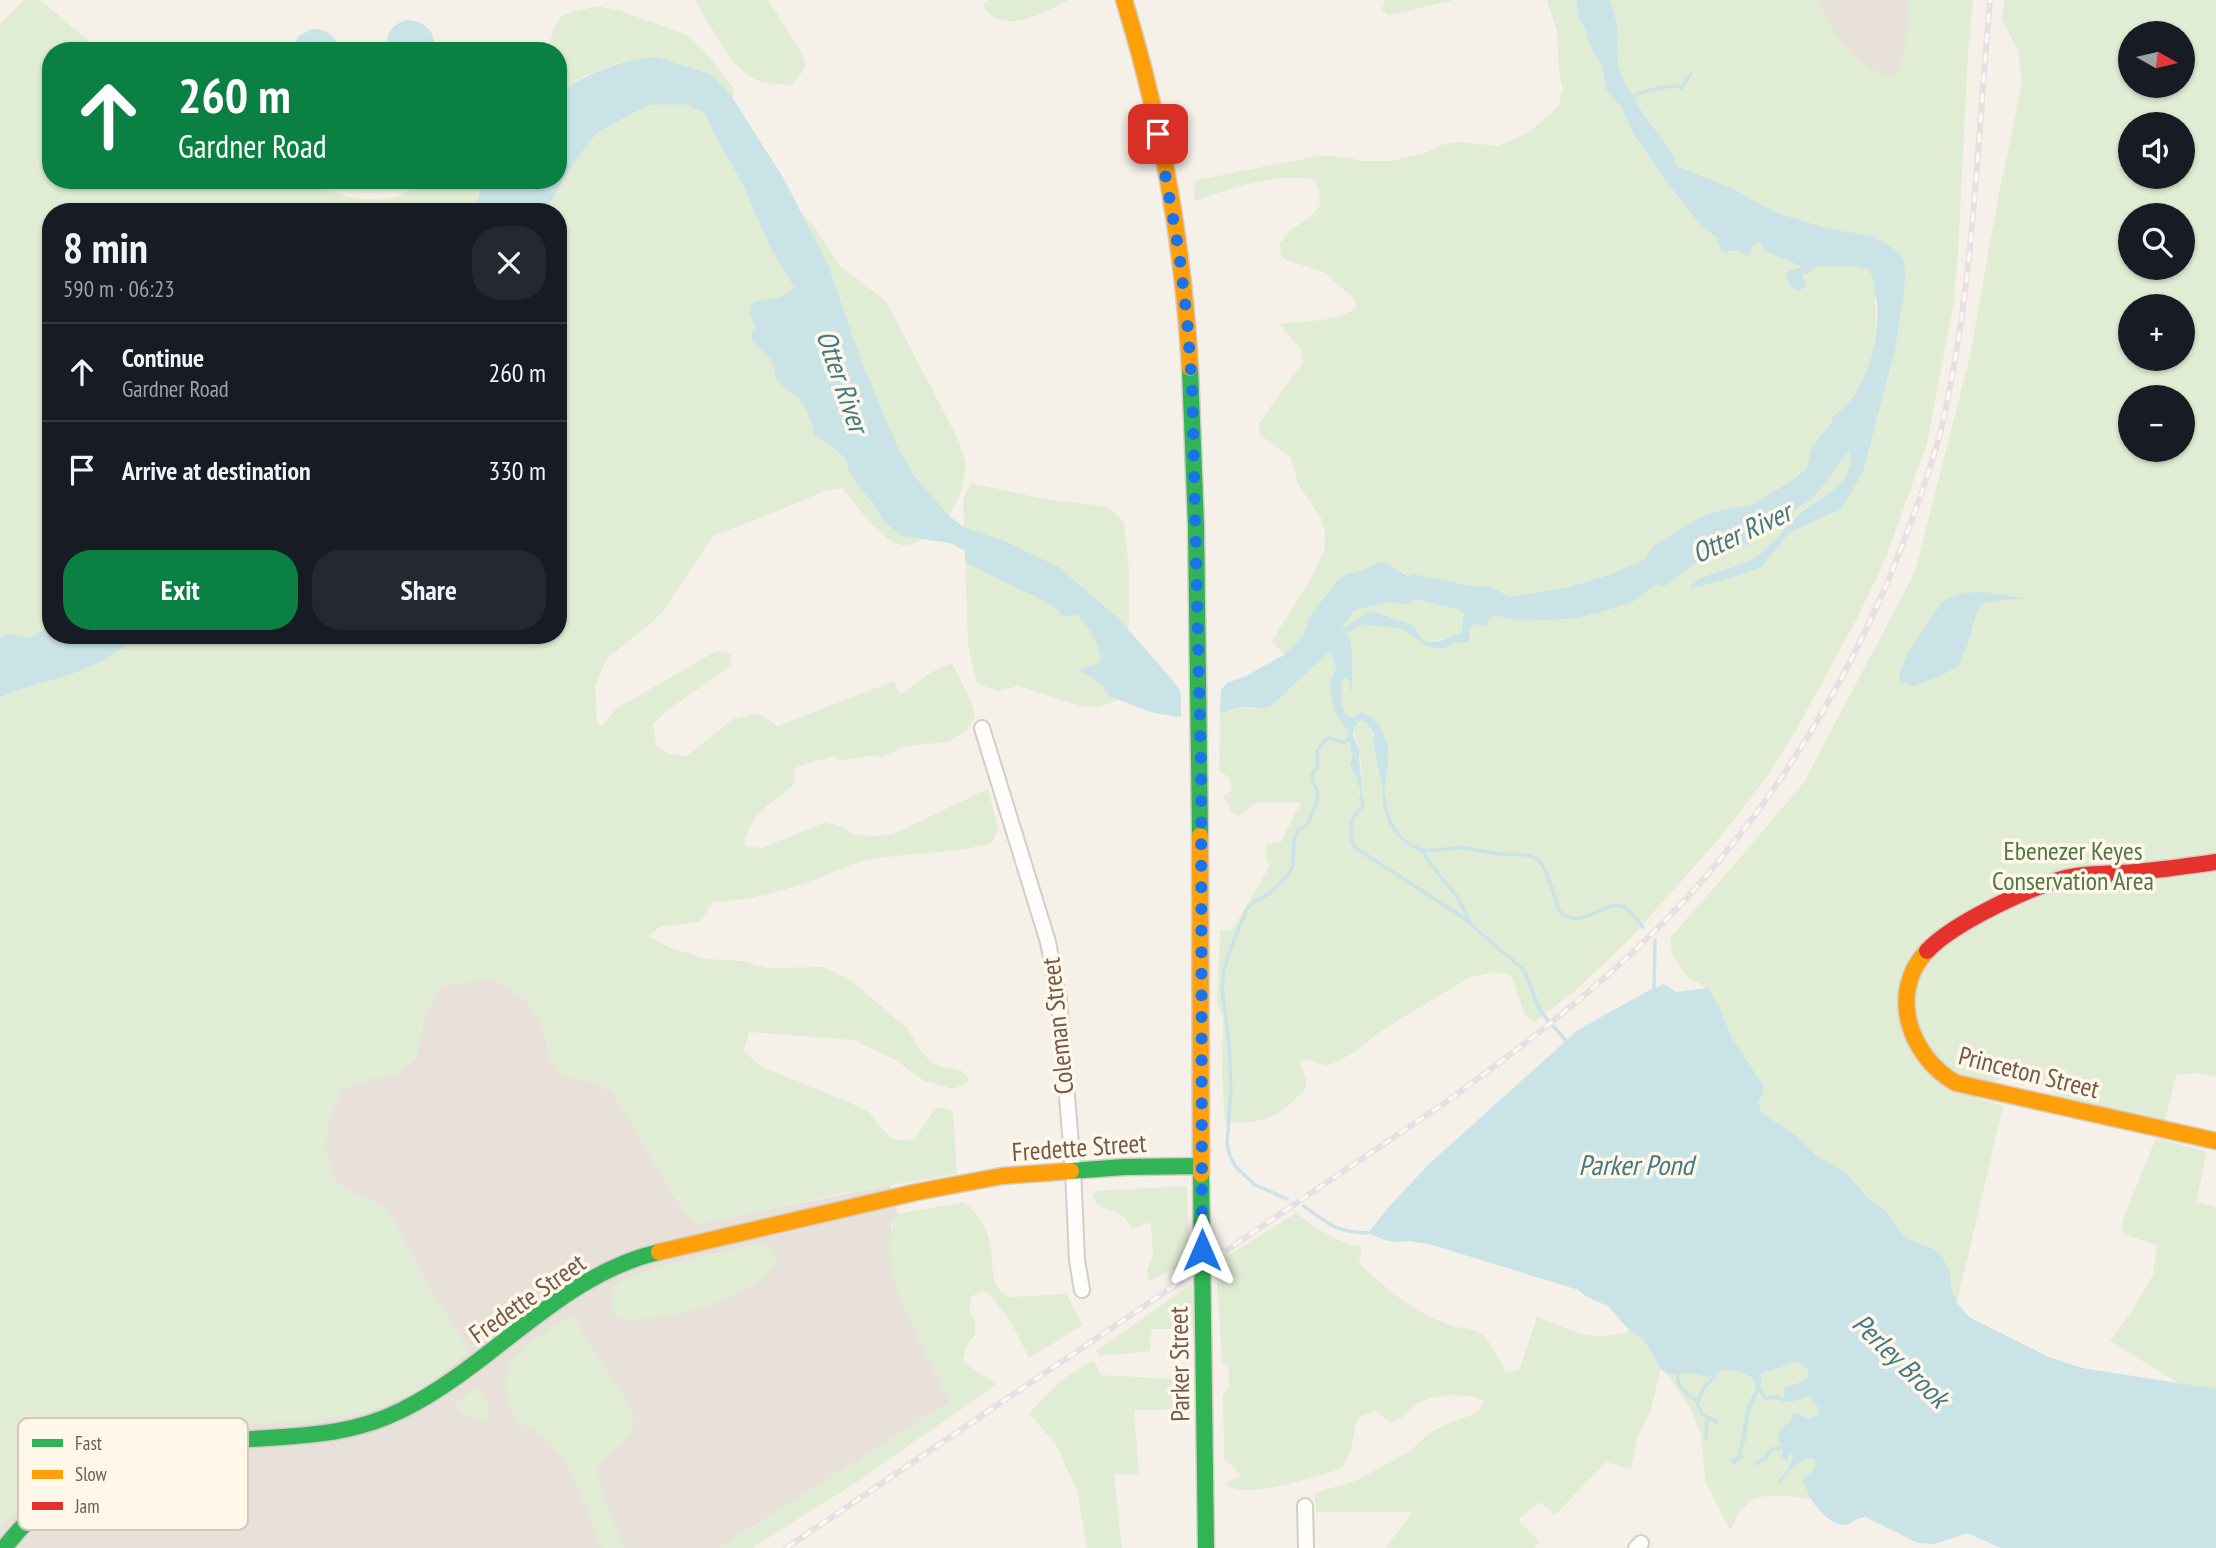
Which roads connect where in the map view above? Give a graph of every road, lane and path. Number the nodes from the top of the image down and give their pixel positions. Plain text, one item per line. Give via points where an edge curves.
1 (1124, 0) edge
2 (982, 728) dead end
3 (2216, 862) edge
4 (2216, 1141) edge
5 (1201, 1166) junction
6 (1073, 1170) junction
7 (1082, 1290) dead end
8 (248, 1439) edge
9 (1305, 1506) dead end
10 (20, 1530) edge
11 (4, 1548) edge
12 (1206, 1548) edge
13 (1306, 1548) edge

1 - 5 street, Parker Street via 1141,54 1175,227 1192,385 1201,760
2 - 6 street, Coleman Street via 1054,968
3 - 4 street, Princeton Street via 2088,874 2052,882 1937,939 1918,962 1907,996 1911,1035 1933,1068 1950,1080
5 - 6 street, Fredette Street
5 - 12 street, Parker Street
6 - 7 street, Coleman Street
6 - 8 street, Fredette Street via 1002,1176 917,1192 636,1259 567,1294 452,1382 396,1414 342,1432
9 - 13 street
10 - 11 street, Fredette Street

